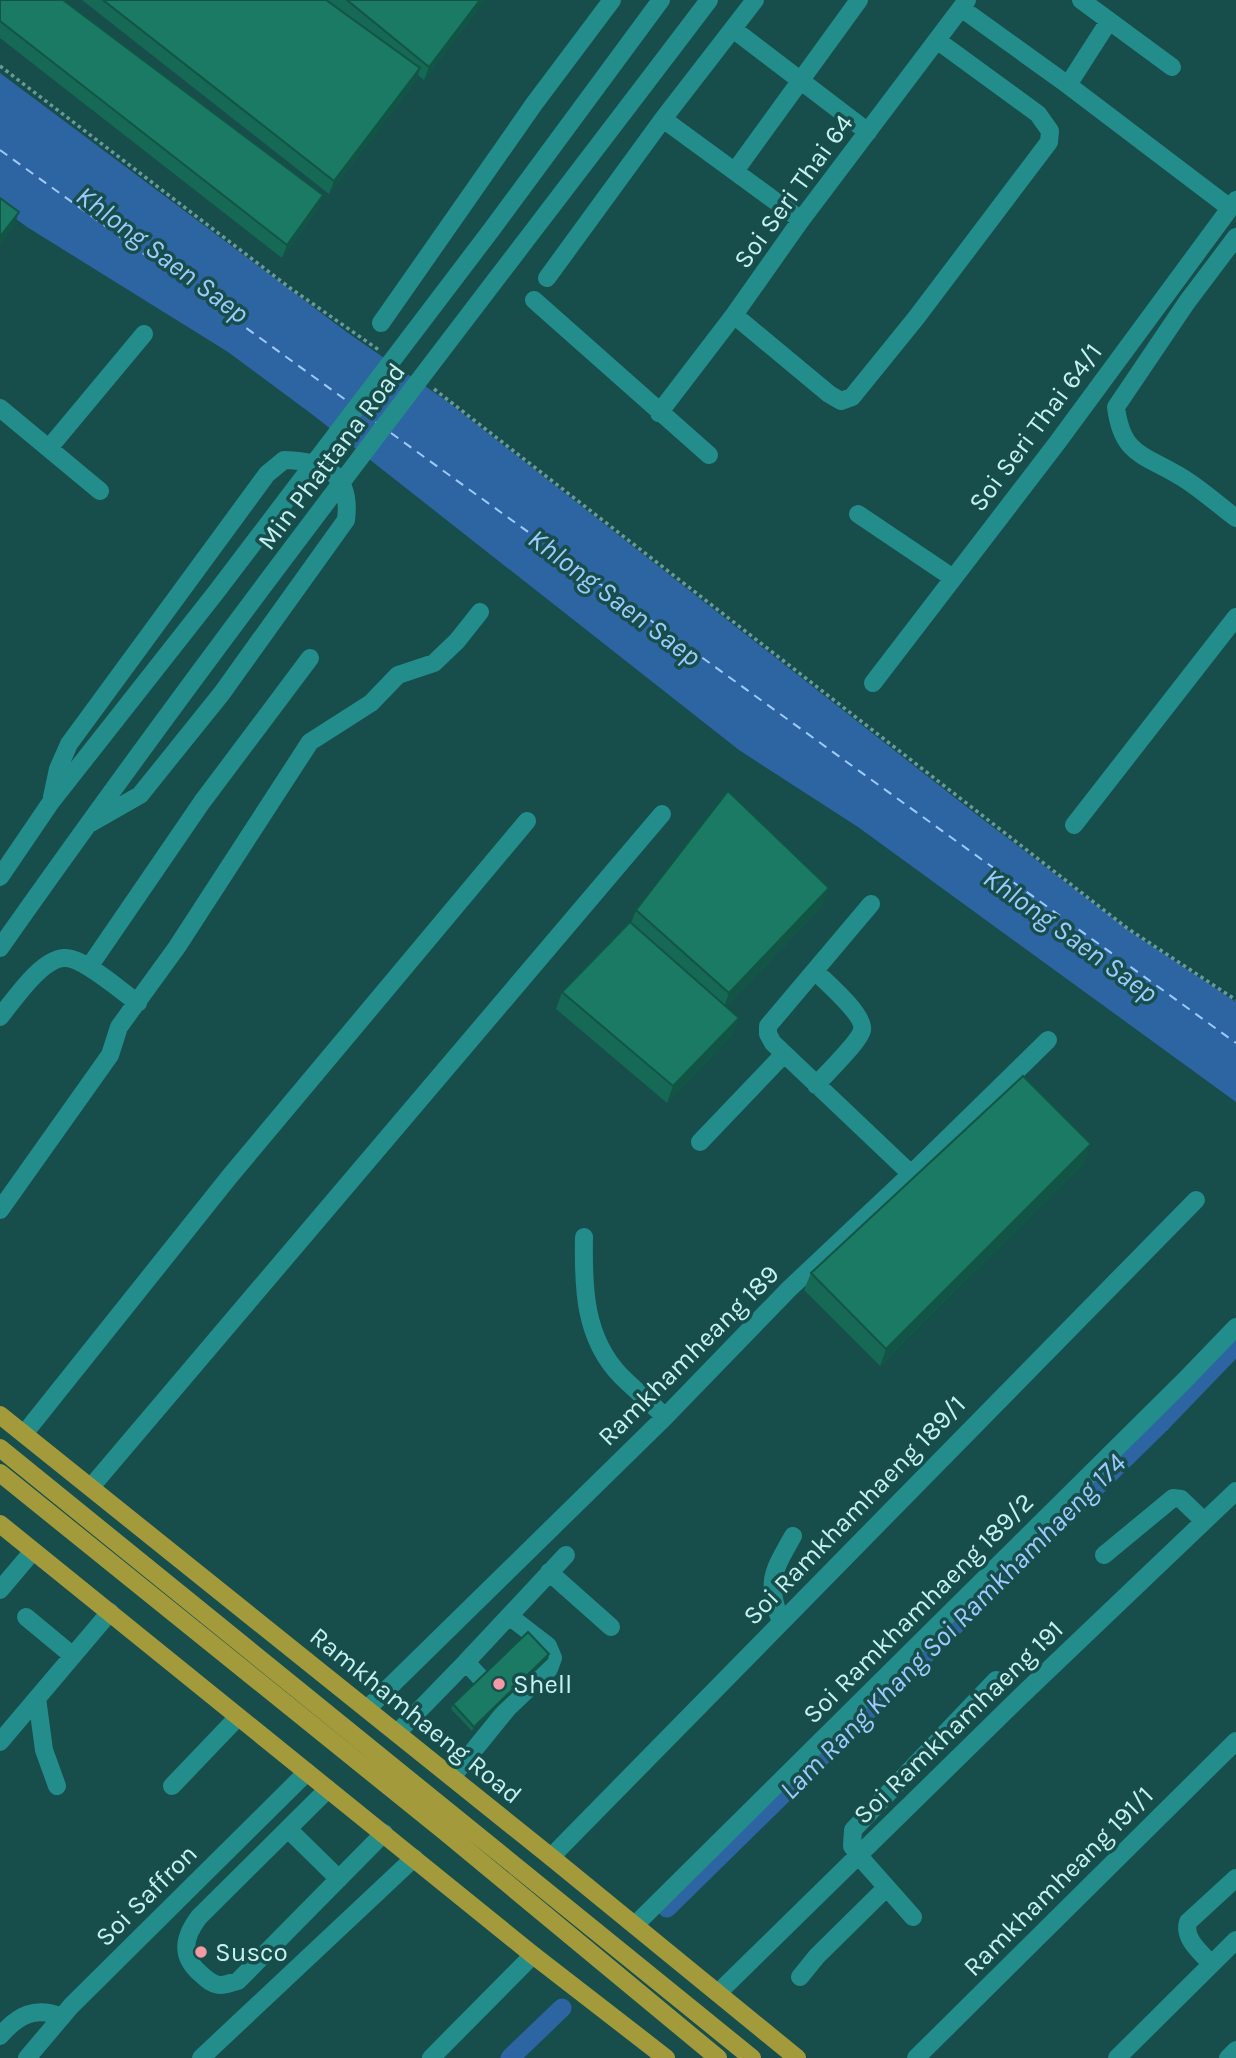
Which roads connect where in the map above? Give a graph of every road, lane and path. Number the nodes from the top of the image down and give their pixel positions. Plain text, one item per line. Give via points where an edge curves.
1 (612, 0) edge
2 (662, 0) edge
3 (709, 0) edge
4 (755, 0) edge
5 (859, 0) edge
6 (1081, 0) edge
7 (964, 4) edge
8 (1109, 22) junction
9 (733, 29) junction
10 (938, 41) junction
11 (0, 66) edge
12 (1172, 67) dead end
13 (800, 82) junction
14 (1068, 85) junction
15 (663, 119) junction
16 (869, 132) junction
17 (735, 171) junction
18 (1233, 204) edge
19 (801, 220) junction
20 (1236, 237) edge
21 (547, 278) dead end
22 (534, 300) dead end
23 (734, 315) junction
24 (381, 323) dead end
25 (144, 334) dead end
26 (387, 356) dead end
27 (428, 385) dead end
28 (0, 408) edge
29 (659, 413) junction
30 (48, 448) junction
31 (709, 455) dead end
32 (100, 491) dead end
33 (858, 514) dead end
34 (1236, 518) edge
35 (953, 578) junction
36 (480, 611) dead end
37 (1236, 617) edge
38 (310, 658) dead end
39 (873, 683) dead end
40 (51, 802) junction
41 (662, 814) dead end
42 (527, 821) dead end
43 (1074, 825) dead end
44 (85, 827) junction
45 (0, 877) edge
46 (871, 904) dead end
47 (0, 948) edge
48 (89, 967) junction
49 (815, 971) junction
50 (1236, 1000) edge
51 (138, 1003) junction
52 (0, 1017) edge
53 (1048, 1040) dead end
54 (784, 1054) junction
55 (816, 1085) junction
56 (701, 1142) dead end
57 (911, 1174) junction
58 (1196, 1200) dead end
59 (0, 1210) edge
60 (584, 1237) dead end
61 (1236, 1327) edge
62 (0, 1415) edge
63 (666, 1417) junction
64 (24, 1434) junction
65 (0, 1448) edge
66 (0, 1473) edge
67 (90, 1487) junction
68 (1236, 1491) edge
69 (1204, 1521) junction
70 (0, 1524) edge
71 (793, 1536) dead end
72 (33, 1551) junction
73 (566, 1555) dead end
74 (1104, 1555) dead end
75 (550, 1572) junction
76 (0, 1590) edge
77 (110, 1612) junction
78 (509, 1616) junction
79 (26, 1617) dead end
80 (780, 1622) junction
81 (611, 1627) dead end
82 (73, 1656) junction
83 (466, 1661) junction
84 (996, 1680) dead end
85 (37, 1698) junction
86 (508, 1708) junction
87 (367, 1709) junction
88 (238, 1717) junction
89 (397, 1733) junction
90 (1236, 1741) edge
91 (0, 1742) edge
92 (307, 1772) junction
93 (452, 1777) junction
94 (57, 1786) dead end
95 (172, 1786) dead end
96 (328, 1789) junction
97 (289, 1830) junction
98 (384, 1833) junction
99 (859, 1856) junction
100 (414, 1857) junction
101 (551, 1857) junction
102 (1236, 1878) edge
103 (339, 1879) junction
104 (886, 1888) junction
105 (913, 1917) dead end
106 (635, 1926) junction
107 (1236, 1940) edge
108 (533, 1955) junction
109 (1212, 1964) junction
110 (800, 1977) dead end
111 (718, 1993) junction
112 (62, 2017) junction
113 (0, 2036) edge
114 (1236, 2050) edge
115 (653, 2054) edge
116 (27, 2058) edge
117 (201, 2058) edge
118 (431, 2058) edge
119 (718, 2058) edge
120 (752, 2058) edge
121 (797, 2058) edge
122 (916, 2058) edge
123 (1117, 2058) edge
124 (1228, 2058) edge

1 - 24 street
2 - 40 street, Min Phattana Road via 217,592
3 - 44 street, Min Phattana Road
4 - 9 street
5 - 13 street
6 - 8 street
7 - 10 street, Soi Seri Thai 64
7 - 14 street
8 - 12 street
8 - 14 street
9 - 13 street
9 - 15 street
10 - 16 street, Soi Seri Thai 64
10 - 23 street via 1038,114 1050,131 1049,142 852,397 841,401 829,394
11 - 26 path via 290,288
13 - 16 street
13 - 17 street
14 - 18 street
15 - 17 street
15 - 21 street
16 - 19 street, Soi Seri Thai 64
17 - 19 street
18 - 35 street, Soi Seri Thai 64/1
19 - 23 street, Soi Seri Thai 64
20 - 34 street via 1116,407 1119,427 1138,454 1179,476
22 - 29 street
23 - 29 street, Soi Seri Thai 64
25 - 30 street
27 - 50 path via 1127,928
28 - 30 street
29 - 31 street
30 - 32 street
33 - 35 street
35 - 39 street, Soi Seri Thai 64/1
36 - 51 street via 434,663 398,675 371,703 310,742
37 - 43 street
38 - 48 street via 202,802
40 - 44 street via 69,744 267,474 284,460 307,460 326,468 338,477 345,492 346,520 222,693 140,795
40 - 45 street, Min Phattana Road
41 - 67 street
42 - 64 street via 230,1176
44 - 47 street, Min Phattana Road
46 - 49 street
48 - 51 street
48 - 52 street via 65,957 54,960 34,976
49 - 54 street via 768,1026 773,1043
49 - 55 street via 862,1022 857,1040
51 - 59 street via 120,1027 110,1055
53 - 57 street, Ramkhamheang 189
54 - 55 street
54 - 56 street
55 - 57 street
57 - 63 street, Ramkhamheang 189 via 789,1289
58 - 80 street, Soi Ramkhamhaeng 189/1
60 - 63 street via 583,1283 597,1341 619,1374
61 - 106 street, Soi Ramkhamhaeng 189/2
62 - 64 main road, Ramkhamhaeng Road
63 - 87 street, Ramkhamheang 189
64 - 67 main road, Ramkhamhaeng Road
65 - 120 main road, Ramkhamhaeng Road
66 - 119 main road
67 - 87 main road, Ramkhamhaeng Road
68 - 69 street, Soi Ramkhamhaeng 191
69 - 74 street via 1181,1499 1173,1498
69 - 99 street, Soi Ramkhamhaeng 191
70 - 72 main road
71 - 80 street via 772,1580 772,1599
72 - 76 street
72 - 77 main road
73 - 75 street
75 - 78 street
75 - 81 street
77 - 82 street
77 - 88 main road
78 - 83 street
78 - 86 street via 548,1647 553,1658 549,1670
79 - 82 street
80 - 101 street, Soi Ramkhamhaeng 189/1
82 - 85 street
83 - 86 street
83 - 89 street
84 - 99 street via 859,1822 851,1838
85 - 91 street
85 - 94 street via 44,1750
86 - 93 street
87 - 89 main road, Ramkhamhaeng Road
88 - 92 main road
88 - 95 street
89 - 93 main road, Ramkhamhaeng Road
90 - 122 street, Ramkhamheang 191/1
92 - 96 main road
92 - 112 street, Soi Saffron
93 - 101 main road, Ramkhamhaeng Road
96 - 97 street
96 - 98 main road
97 - 103 street
97 - 103 street via 189,1930 185,1945 192,1967 212,1983 222,1986 237,1981
98 - 100 main road
98 - 103 street
99 - 104 street
99 - 111 street, Soi Ramkhamhaeng 191
100 - 108 main road
100 - 117 street
101 - 106 main road, Ramkhamhaeng Road
102 - 109 street via 1186,1928 1188,1938
104 - 105 street
104 - 110 street
106 - 111 main road, Ramkhamhaeng Road
107 - 109 street
108 - 115 main road
108 - 118 street
109 - 123 street
111 - 121 main road, Ramkhamhaeng Road
112 - 113 street via 32,2012
112 - 116 street, Soi Saffron
114 - 124 street

